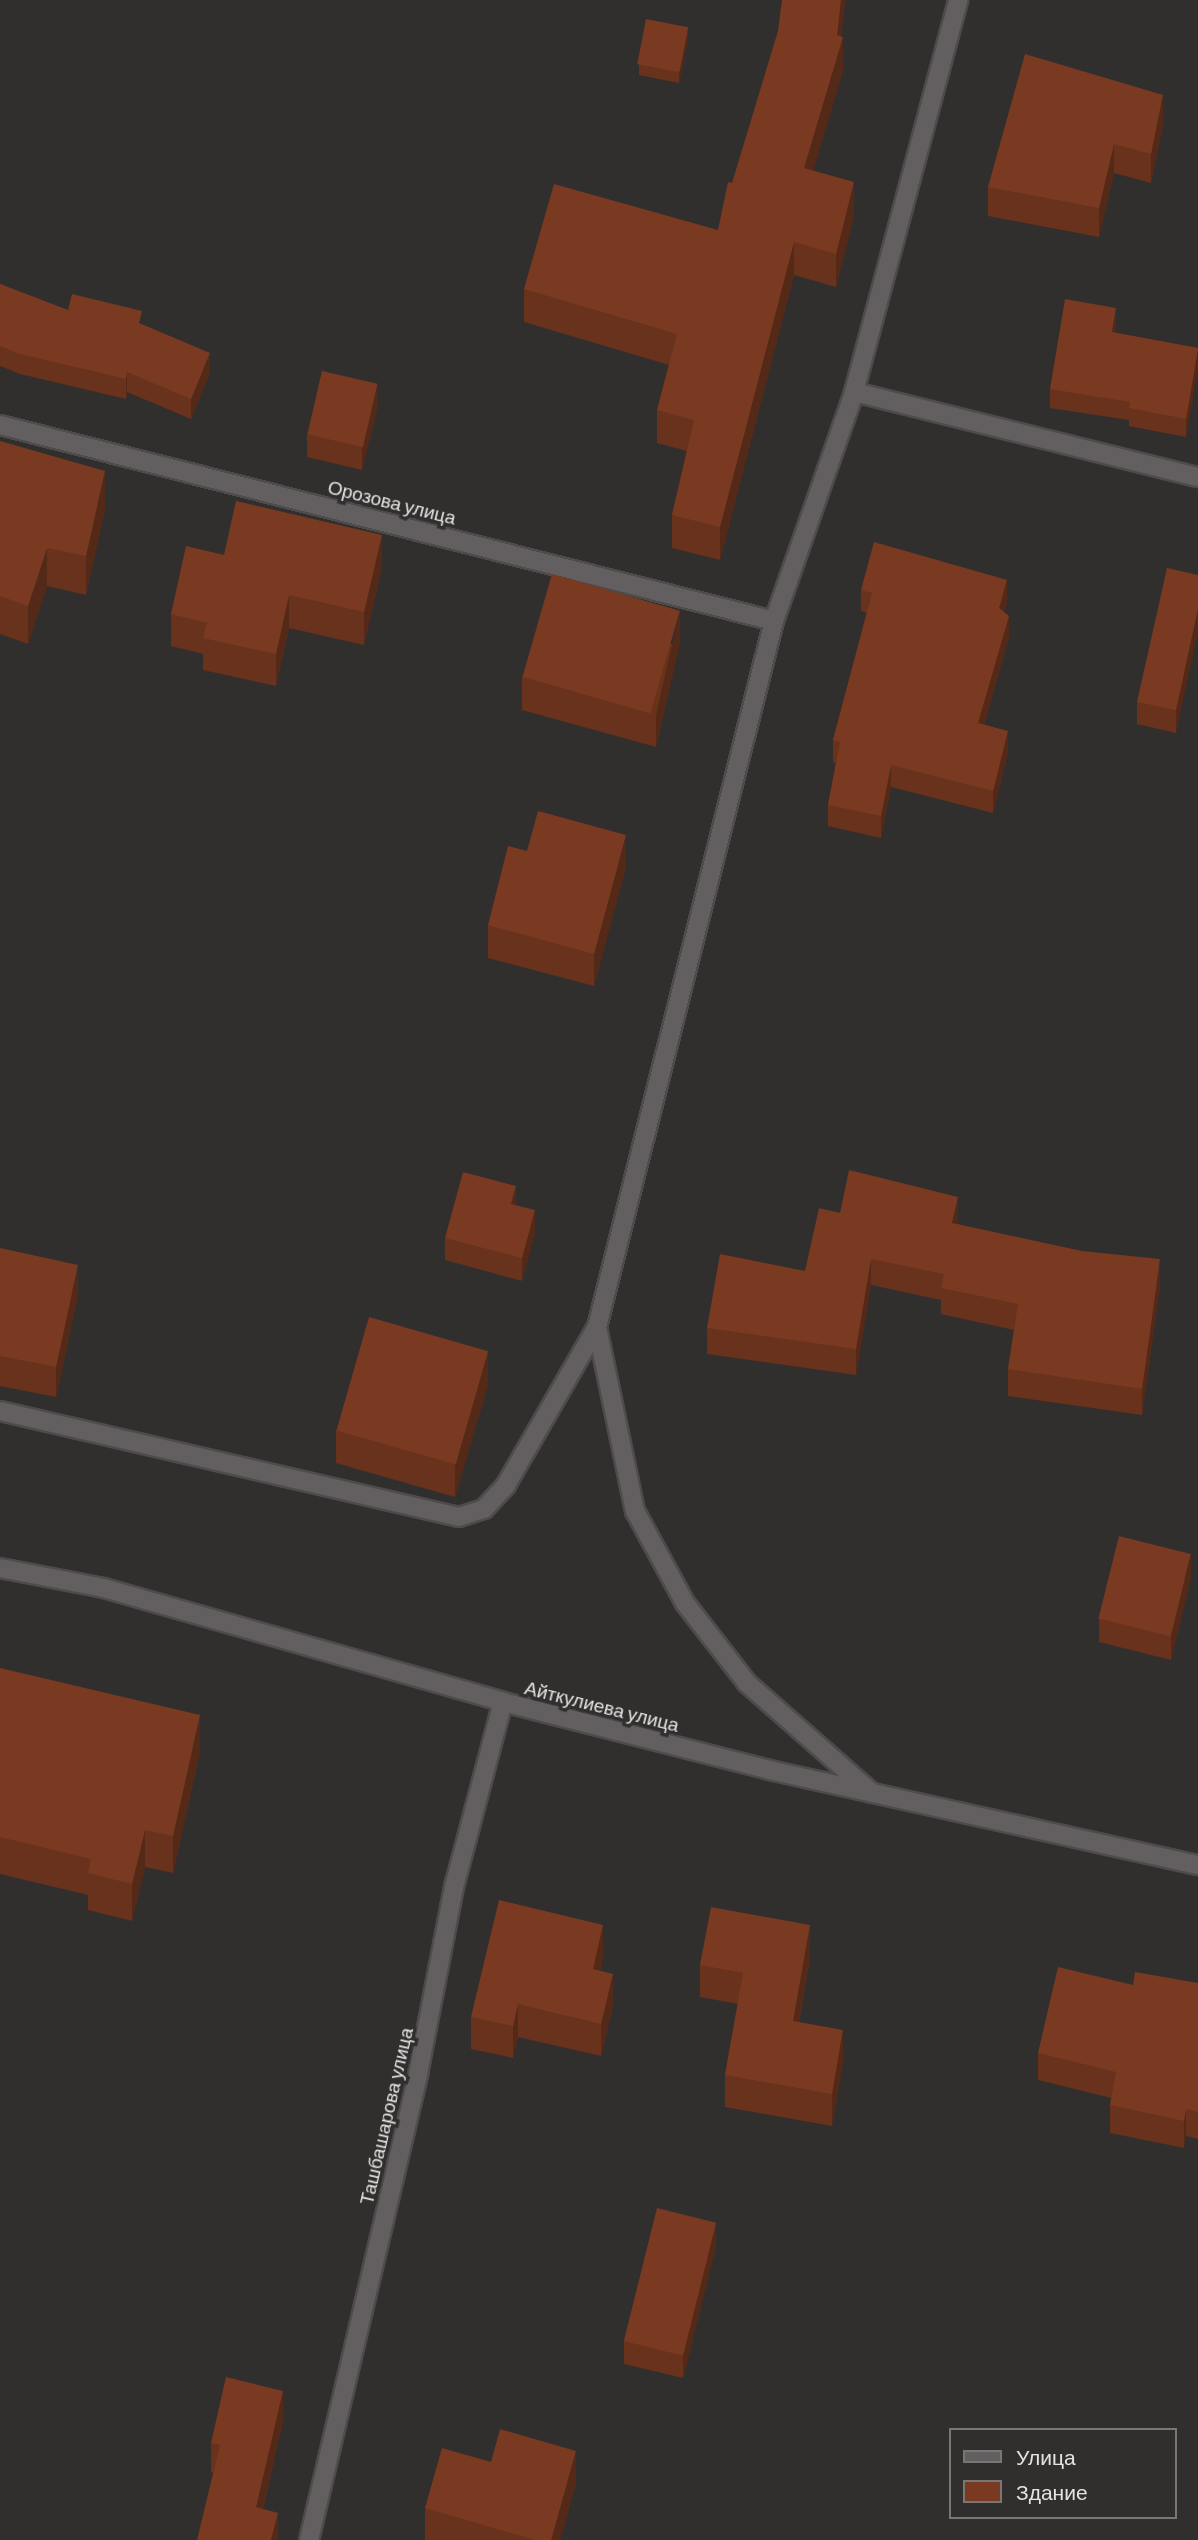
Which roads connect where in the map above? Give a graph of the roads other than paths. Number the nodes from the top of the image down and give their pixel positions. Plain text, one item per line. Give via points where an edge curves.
1 (958, 0) edge
2 (854, 392) junction
3 (0, 425) edge
4 (1198, 477) edge
5 (774, 621) junction
6 (597, 1326) junction
7 (0, 1411) edge
8 (0, 1568) edge
9 (503, 1702) junction
10 (872, 1793) junction
11 (1198, 1865) edge
12 (309, 2540) edge

1 - 2 street
2 - 4 street
2 - 5 street
3 - 5 street, Орозова улица
5 - 6 street
6 - 7 street via 506,1485 484,1509 459,1517
6 - 10 street via 635,1511 685,1603 747,1683
8 - 9 street, Айткулиева улица via 104,1588
9 - 10 street, Айткулиева улица
9 - 12 street, Ташбашарова улица via 454,1887 418,2074
10 - 11 street, Айткулиева улица

